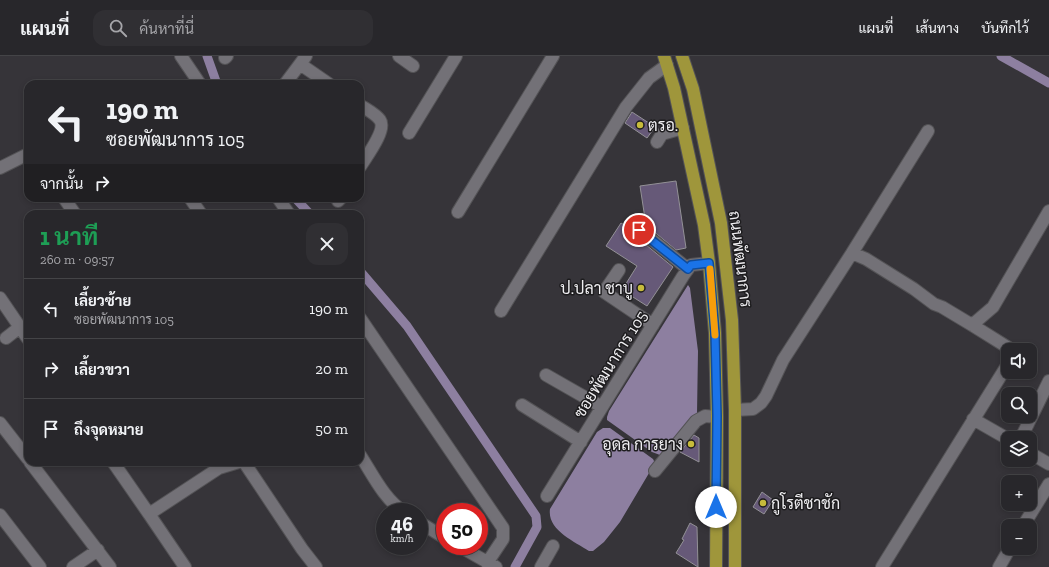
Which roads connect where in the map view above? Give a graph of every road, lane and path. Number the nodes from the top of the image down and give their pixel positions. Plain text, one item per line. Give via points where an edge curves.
1 (181, 56) edge
2 (399, 56) edge
3 (456, 56) edge
4 (553, 56) edge
5 (682, 56) edge
6 (303, 60) edge
7 (666, 60) edge
8 (413, 66) dead end
9 (197, 80) edge
10 (288, 80) edge
11 (325, 80) edge
12 (364, 108) edge
13 (683, 128) junction
14 (928, 131) dead end
15 (409, 133) dead end
16 (657, 142) dead end
17 (24, 156) edge
18 (364, 160) edge
19 (0, 168) edge
20 (1049, 211) edge
21 (458, 212) dead end
22 (639, 230) dead end
23 (852, 253) junction
24 (709, 263) junction
25 (688, 269) junction
26 (618, 270) dead end
27 (0, 298) edge
28 (501, 311) dead end
29 (364, 324) edge
30 (653, 325) junction
31 (972, 325) junction
32 (20, 327) junction
33 (24, 333) edge
34 (6, 338) dead end
35 (1001, 343) edge
36 (546, 375) dead end
37 (1001, 375) edge
38 (1049, 381) edge
39 (522, 405) dead end
40 (602, 407) junction
41 (735, 410) junction
42 (717, 416) junction
43 (973, 418) junction
44 (0, 422) edge
45 (1024, 431) edge
46 (1001, 436) edge
47 (581, 442) junction
48 (24, 454) edge
49 (1037, 457) edge
50 (364, 461) edge
51 (1049, 464) edge
52 (33, 466) edge
53 (116, 466) edge
54 (226, 466) edge
55 (247, 466) edge
56 (655, 472) dead end
57 (1049, 484) edge
58 (547, 496) dead end
59 (393, 503) edge
60 (149, 514) junction
61 (0, 515) edge
62 (1028, 519) edge
63 (553, 546) dead end
64 (98, 550) junction
65 (475, 555) edge
66 (1006, 555) edge
67 (492, 565) edge
68 (40, 567) edge
69 (73, 567) edge
70 (110, 567) edge
71 (185, 567) edge
72 (316, 567) edge
73 (541, 567) edge
74 (716, 567) edge
75 (735, 567) edge
76 (882, 567) edge
77 (999, 567) edge

1 - 9 street
2 - 8 street
3 - 15 street
4 - 21 street
5 - 41 main road, ถนนพัฒนาการ via 693,89 721,224 732,320
6 - 10 street
6 - 11 street
7 - 13 main road, ถนนพัฒนาการ
7 - 28 street via 626,107
12 - 18 street via 382,123 379,136
13 - 16 street via 662,134
13 - 24 main road, ถนนพัฒนาการ via 704,225
14 - 23 street
17 - 19 street
20 - 31 street via 993,307
22 - 25 street
23 - 31 street via 866,259 934,304
23 - 41 street via 783,360 766,396 753,409
24 - 25 street via 691,265
24 - 42 main road, ถนนพัฒนาการ via 715,333
25 - 30 street, ซอยพัฒนาการ 105
26 - 30 street via 604,292
27 - 32 street
29 - 67 street via 503,528 504,539
30 - 40 street, ซอยพัฒนาการ 105
31 - 35 street
32 - 33 street
32 - 34 street
36 - 40 street
37 - 43 street
38 - 45 street
39 - 47 street
40 - 47 street, ซอยพัฒนาการ 105
41 - 75 main road, ถนนพัฒนาการ
42 - 56 street via 705,416 696,421
42 - 74 main road, ถนนพัฒนาการ
43 - 46 street
43 - 76 street
44 - 48 street
47 - 58 street, ซอยพัฒนาการ 105
49 - 51 street
50 - 59 street
52 - 64 street
53 - 60 street
54 - 60 street
55 - 72 street
57 - 62 street
60 - 71 street
61 - 68 street
63 - 73 street
64 - 69 street
64 - 70 street
65 - 67 street
66 - 77 street

